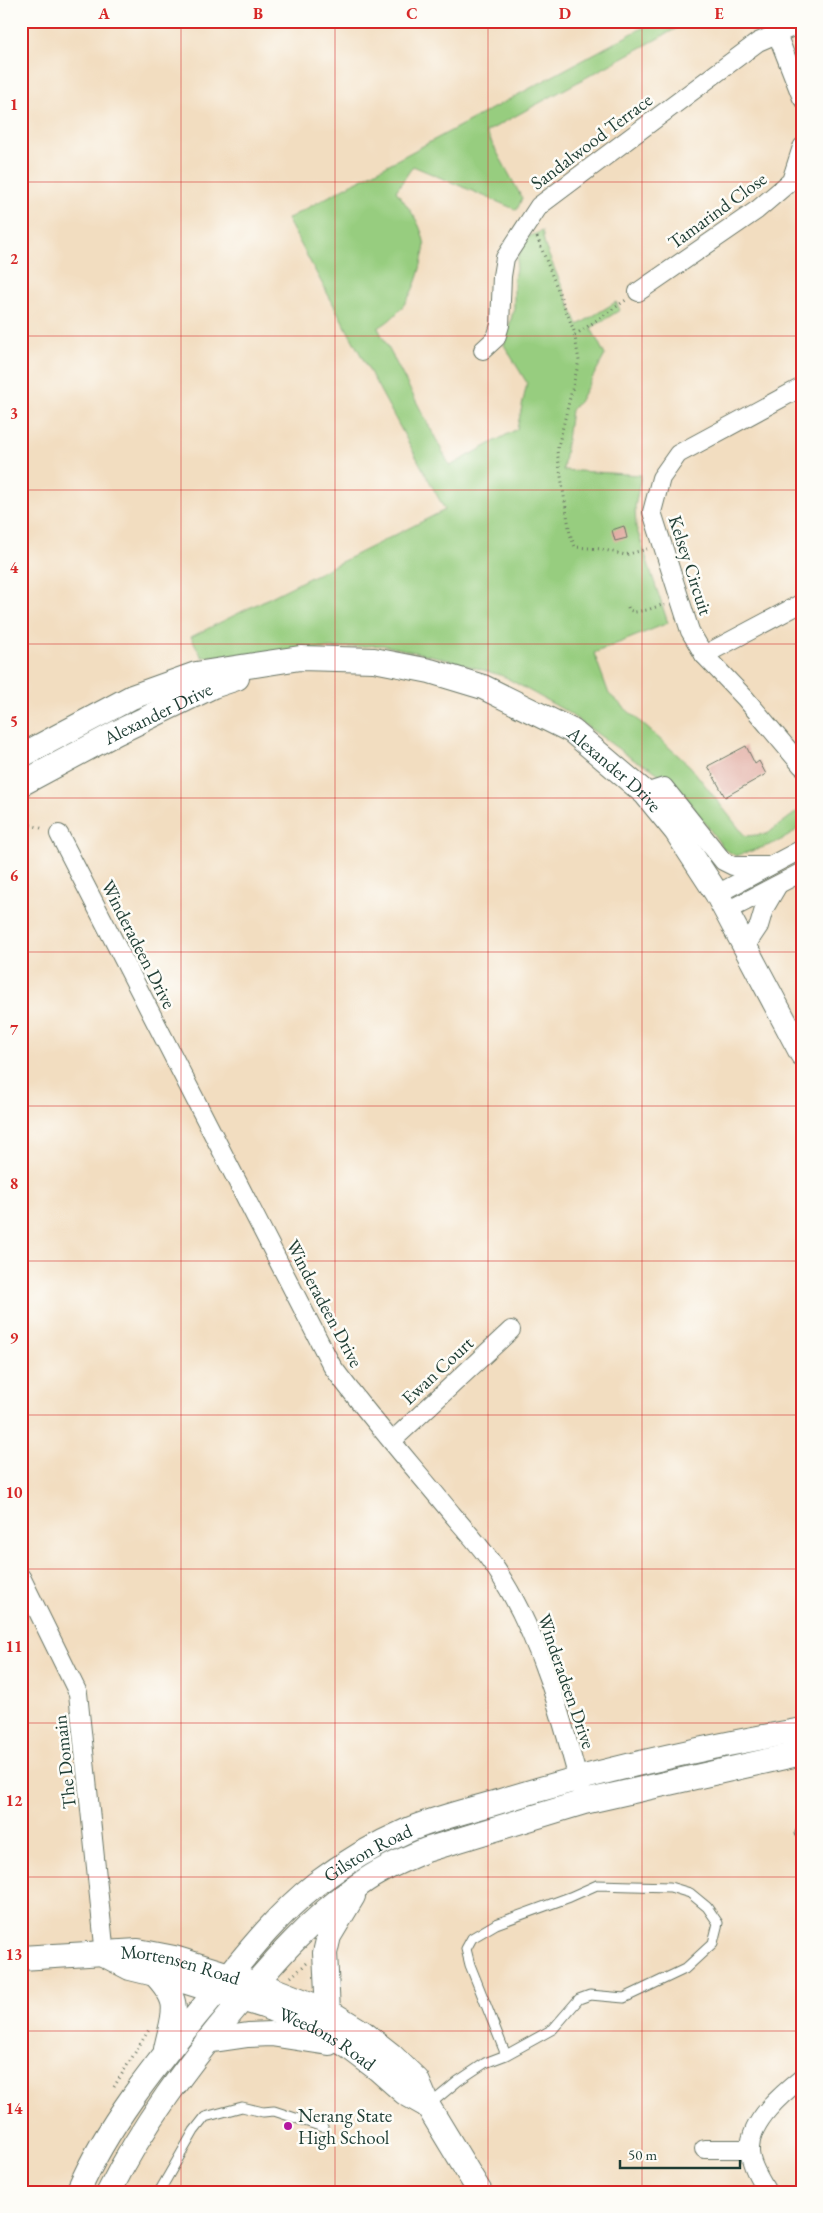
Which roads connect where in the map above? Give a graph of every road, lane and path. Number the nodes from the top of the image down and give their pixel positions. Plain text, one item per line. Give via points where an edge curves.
1 (802, 23) edge
2 (777, 34) junction
3 (802, 98) edge
4 (802, 147) edge
5 (539, 206) junction
6 (638, 292) joint
7 (575, 335) junction
8 (483, 350) dead end
9 (802, 387) edge
10 (662, 545) junction
11 (680, 599) junction
12 (802, 603) edge
13 (628, 607) dead end
14 (704, 655) junction
15 (300, 658) junction
16 (21, 756) edge
17 (802, 766) edge
18 (24, 775) edge
19 (645, 793) junction
20 (21, 822) edge
21 (59, 834) joint
22 (802, 849) edge
23 (769, 866) junction
24 (802, 872) edge
25 (778, 885) junction
26 (722, 902) junction
27 (744, 947) junction
28 (802, 1054) edge
29 (510, 1330) dead end
30 (392, 1441) junction
31 (21, 1577) edge
32 (802, 1730) edge
33 (802, 1753) edge
34 (578, 1777) junction
35 (584, 1802) junction
36 (360, 1884) junction
37 (105, 1955) junction
38 (21, 1958) edge
39 (311, 1959) dead end
40 (154, 1973) junction
41 (285, 1982) dead end
42 (223, 1984) junction
43 (249, 1992) junction
44 (328, 2011) junction
45 (207, 2041) junction
46 (346, 2046) junction
47 (165, 2053) junction
48 (506, 2055) junction
49 (802, 2078) edge
50 (428, 2106) junction
51 (324, 2127) dead end
52 (750, 2149) junction
53 (704, 2150) dead end
54 (78, 2192) edge
55 (110, 2192) edge
56 (159, 2192) edge
57 (480, 2192) edge
58 (767, 2192) edge

1 - 2 street, Sandalwood Terrace
2 - 3 street
2 - 5 street, Sandalwood Terrace via 758,42
4 - 6 street, Tamarind Close via 791,181 757,210
5 - 7 path via 535,232
5 - 8 street, Sandalwood Terrace via 506,258 500,325 496,338
6 - 7 path
7 - 10 path via 579,361 557,451 570,534 575,547 626,555
9 - 10 street, Kelsey Circuit via 678,454 660,478 652,512
10 - 11 street, Kelsey Circuit
11 - 13 path via 647,610 632,612
11 - 14 street, Kelsey Circuit via 690,631
12 - 14 street
14 - 17 street, Kelsey Circuit
15 - 16 main road, Alexander Drive via 196,674 132,697
15 - 18 main road, Alexander Drive via 213,686
15 - 19 main road, Alexander Drive via 374,660 430,671 483,687 572,731
19 - 23 street via 664,787 724,861 733,866
19 - 26 main road, Alexander Drive via 676,831
20 - 21 path
21 - 30 street, Winderadeen Drive via 332,1366 364,1411
22 - 23 street
23 - 26 street
24 - 25 street
25 - 26 street
25 - 27 street via 764,909 759,926
26 - 27 main road, Alexander Drive
27 - 28 main road, Alexander Drive
29 - 30 street, Ewan Court
30 - 34 street, Winderadeen Drive via 480,1548 515,1600 537,1648
31 - 37 street, The Domain via 78,1693
32 - 34 main road, Gilston Road via 712,1746
33 - 35 main road, Gilston Road
34 - 35 street, Winderadeen Drive
34 - 42 main road, Gilston Road via 408,1830 359,1855 295,1902
35 - 36 main road, Gilston Road via 426,1850 401,1860
36 - 43 main road, Gilston Road via 314,1922
36 - 44 main road via 329,1936 326,1953
37 - 38 main road, Mortensen Road
37 - 40 main road, Mortensen Road via 130,1968
37 - 42 main road, Mortensen Road via 138,1952 174,1958
39 - 41 path
40 - 42 main road, Mortensen Road
40 - 47 main road via 169,1989 175,2009
42 - 43 main road, Mortensen Road
42 - 47 main road, Gilston Road
43 - 44 main road, Weedons Road
43 - 45 main road, Gilston Road
43 - 46 main road, Weedons Road via 275,2010 316,2027
44 - 50 main road, Weedons Road via 392,2054 417,2080
45 - 46 main road via 271,2034
45 - 55 main road, Gilston Road via 165,2096 126,2157
46 - 50 main road, Weedons Road via 405,2093
47 - 54 main road, Gilston Road via 130,2102 87,2171
48 - 48 lane via 470,1965 466,1949 472,1938 496,1924 597,1884 670,1887 690,1893 707,1907 718,1923 713,1943 685,1969 624,1998 590,1995 579,1999 552,2030
48 - 50 lane via 458,2081
49 - 52 street via 769,2108
50 - 57 main road, Weedons Road
51 - 56 lane via 274,2111 263,2112 242,2106 206,2117 194,2131
52 - 53 street
52 - 58 street via 754,2167

